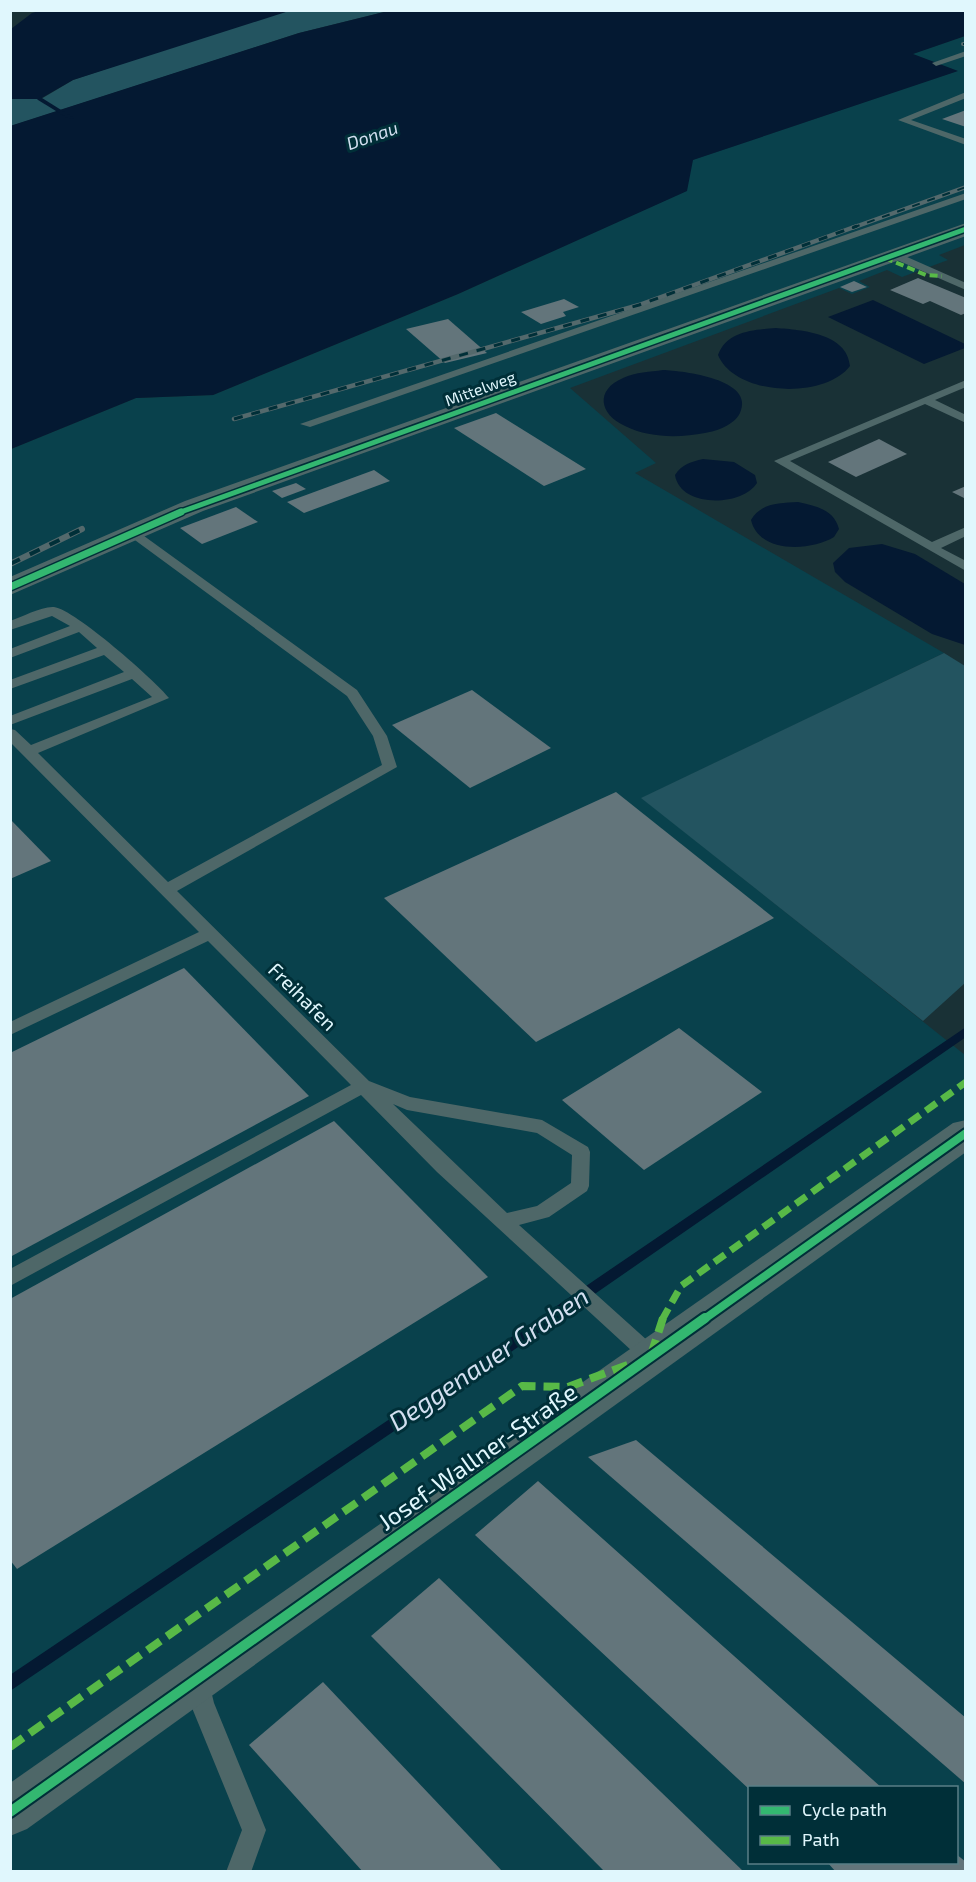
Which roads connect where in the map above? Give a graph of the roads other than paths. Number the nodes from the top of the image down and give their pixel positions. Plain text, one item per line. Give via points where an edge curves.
1 (966, 53) edge
2 (936, 63) dead end
3 (966, 95) edge
4 (966, 142) edge
5 (966, 196) edge
6 (966, 229) edge
7 (894, 255) junction
8 (966, 287) edge
9 (966, 383) edge
10 (925, 400) junction
11 (966, 420) edge
12 (306, 424) dead end
13 (966, 531) edge
14 (133, 532) junction
15 (932, 548) junction
16 (966, 567) edge
17 (10, 587) edge
18 (10, 626) edge
19 (81, 627) junction
20 (107, 649) junction
21 (10, 654) edge
22 (135, 673) junction
23 (10, 685) edge
24 (10, 721) edge
25 (10, 733) edge
26 (29, 752) junction
27 (168, 889) junction
28 (211, 933) junction
29 (10, 1029) edge
30 (363, 1086) junction
31 (966, 1132) edge
32 (503, 1221) junction
33 (10, 1278) edge
34 (651, 1356) junction
35 (198, 1678) junction
36 (10, 1812) edge
37 (238, 1872) edge

1 - 2 lane
3 - 4 lane via 903,120
5 - 12 lane
6 - 7 street, Mittelweg
7 - 8 lane
7 - 14 street, Mittelweg via 320,459
9 - 10 lane
10 - 11 lane
10 - 15 lane via 780,461
13 - 15 lane
14 - 17 street, Mittelweg
14 - 27 lane via 352,693 380,736 390,767
15 - 16 lane
18 - 19 lane via 53,611
19 - 20 lane
19 - 21 lane
20 - 22 lane
20 - 23 lane
22 - 24 lane
22 - 26 lane via 162,698
25 - 26 lane, Freihafen
26 - 27 lane, Freihafen
27 - 28 lane, Freihafen
28 - 29 lane
28 - 30 lane, Freihafen
30 - 32 lane, Freihafen
30 - 32 lane via 407,1103 542,1127 581,1152 580,1186 542,1212
30 - 33 lane
31 - 34 street, Josef-Wallner-Straße
32 - 34 lane, Freihafen
34 - 35 street, Josef-Wallner-Straße
35 - 36 street, Josef-Wallner-Straße
35 - 37 lane via 202,1703 254,1830

